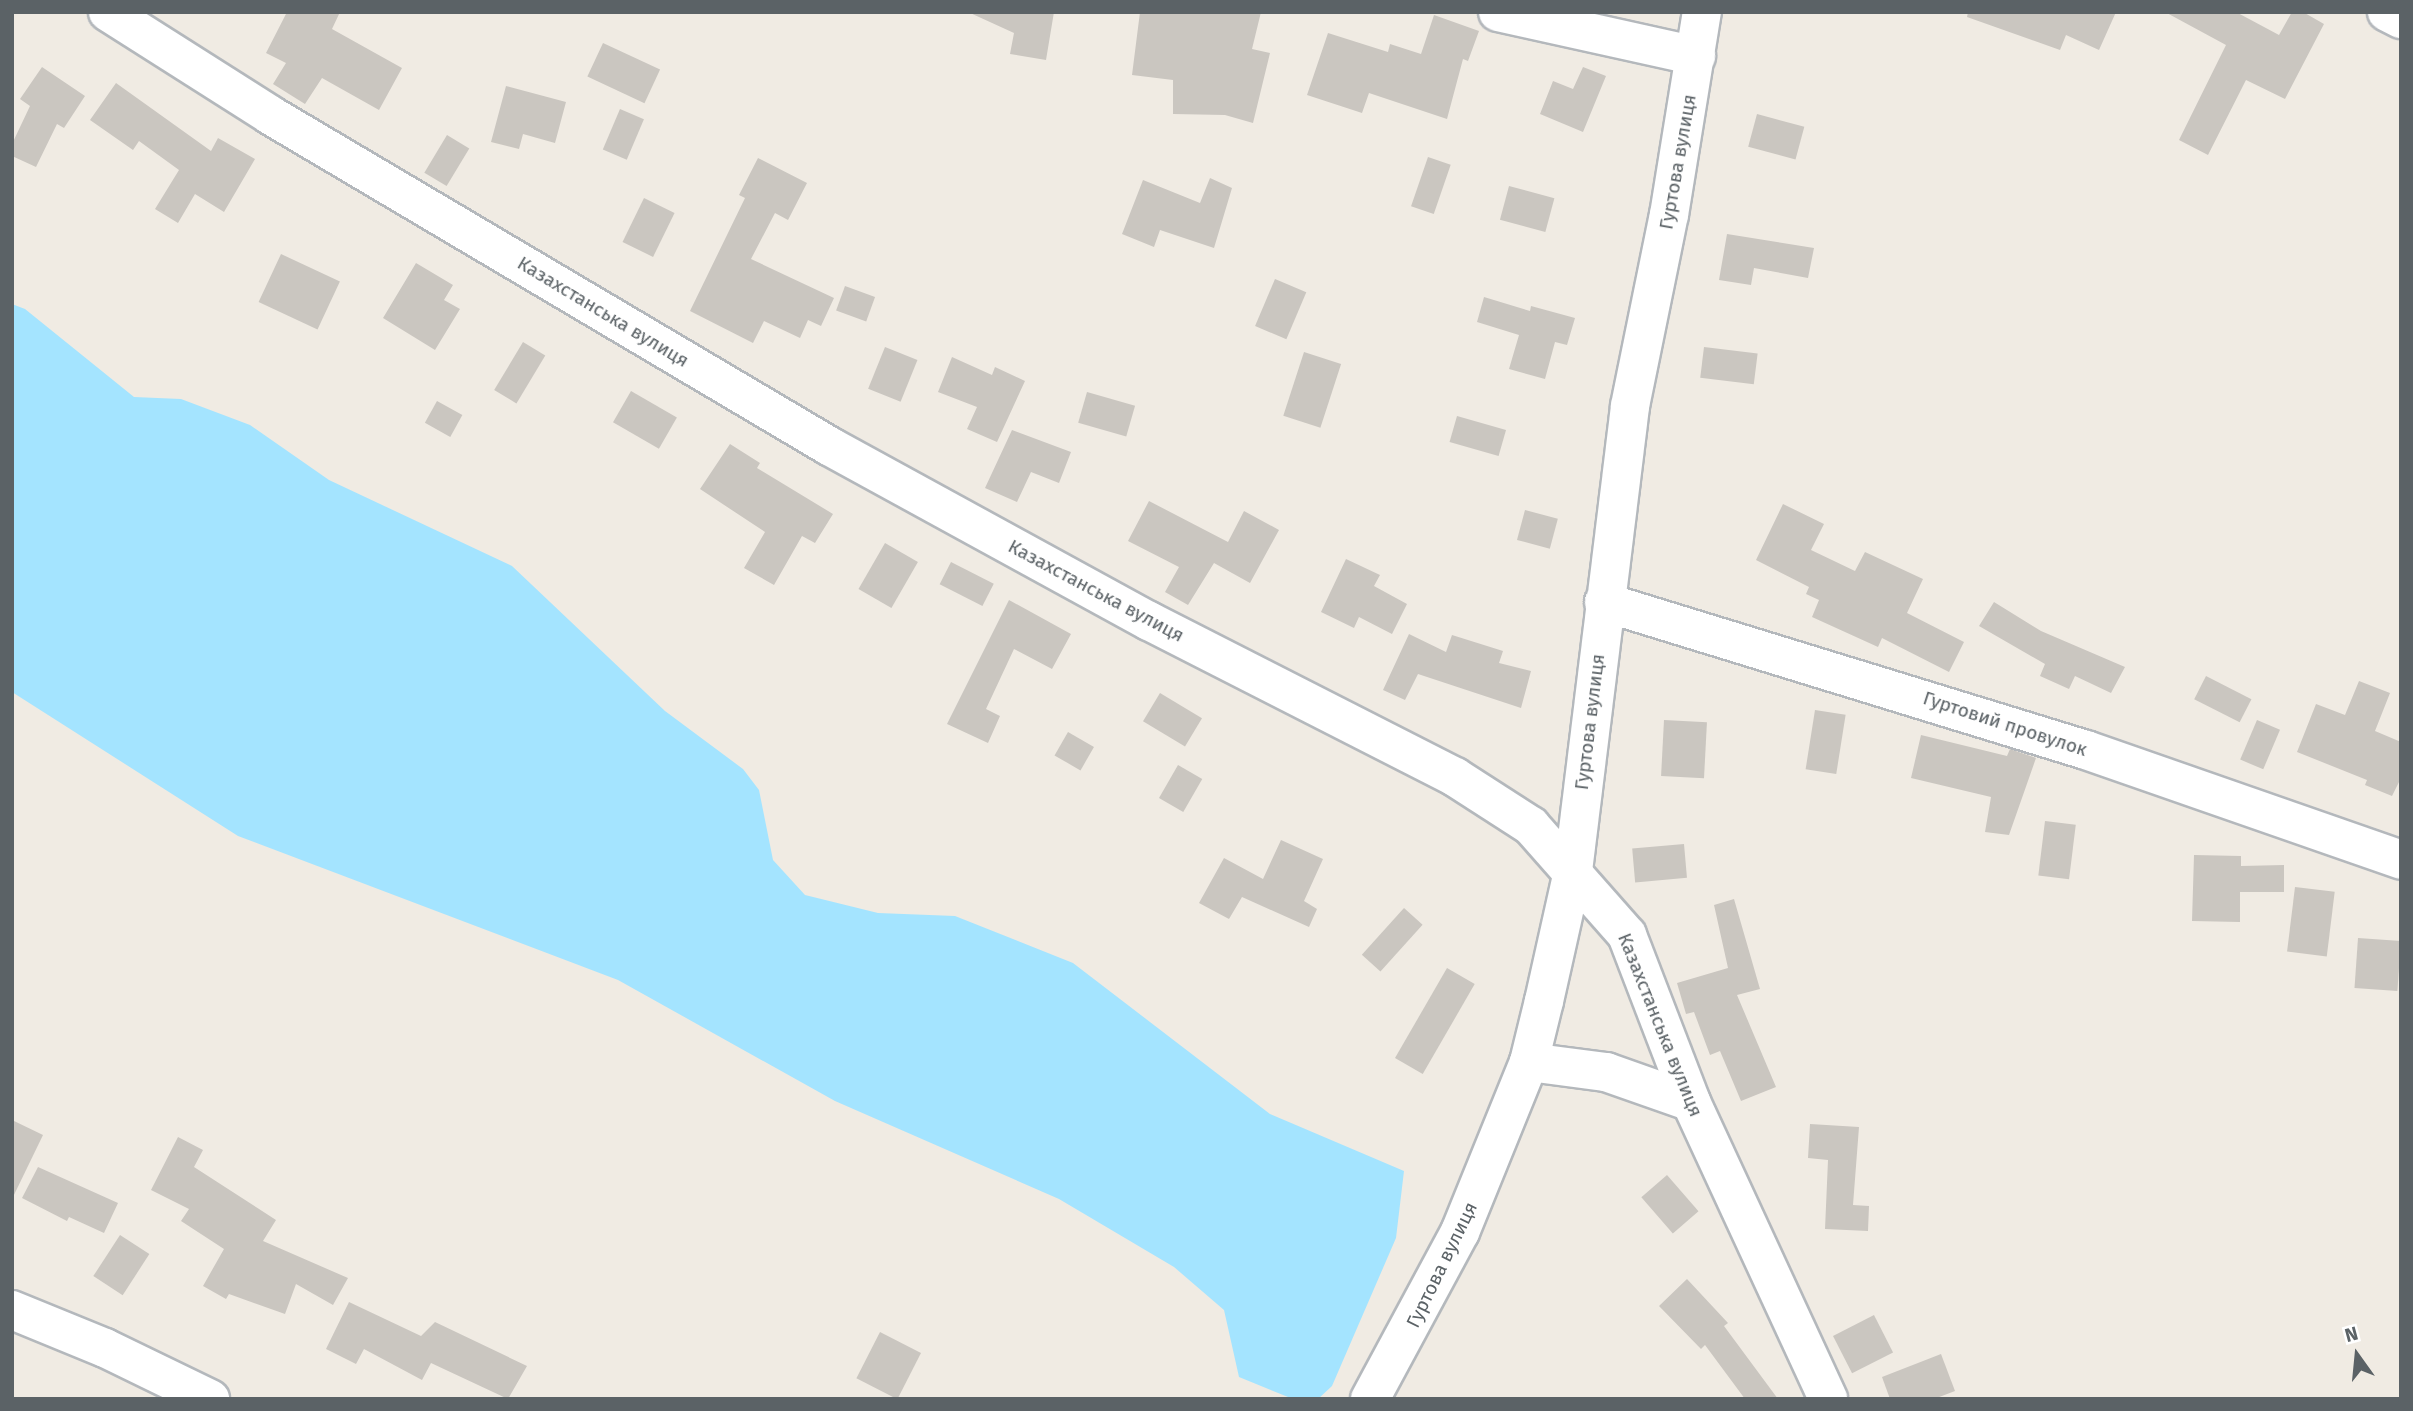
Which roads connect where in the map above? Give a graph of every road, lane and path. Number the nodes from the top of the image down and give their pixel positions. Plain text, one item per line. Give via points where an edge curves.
1 (108, 12) edge
2 (1498, 12) edge
3 (1703, 12) edge
4 (2387, 12) edge
5 (2401, 19) edge
6 (1696, 56) junction
7 (1604, 602) junction
8 (2401, 860) edge
9 (1573, 871) junction
10 (1529, 1062) junction
11 (1690, 1102) junction
12 (12, 1310) edge
13 (210, 1399) edge
14 (1370, 1399) edge
15 (1828, 1399) edge

1 - 9 street, Казахстанська вулиця via 270,115 829,446 1149,621 1455,777 1531,826
2 - 6 street
3 - 6 street, Гуртова вулиця
4 - 5 street
6 - 7 street, Гуртова вулиця via 1630,406
7 - 8 street, Гуртовий провулок via 2086,750
7 - 9 street, Гуртова вулиця
9 - 10 street, Гуртова вулиця
9 - 11 street, Казахстанська вулиця via 1627,935
10 - 11 street via 1606,1072
10 - 14 street, Гуртова вулиця via 1460,1232
11 - 15 street, Казахстанська вулиця
12 - 13 street

